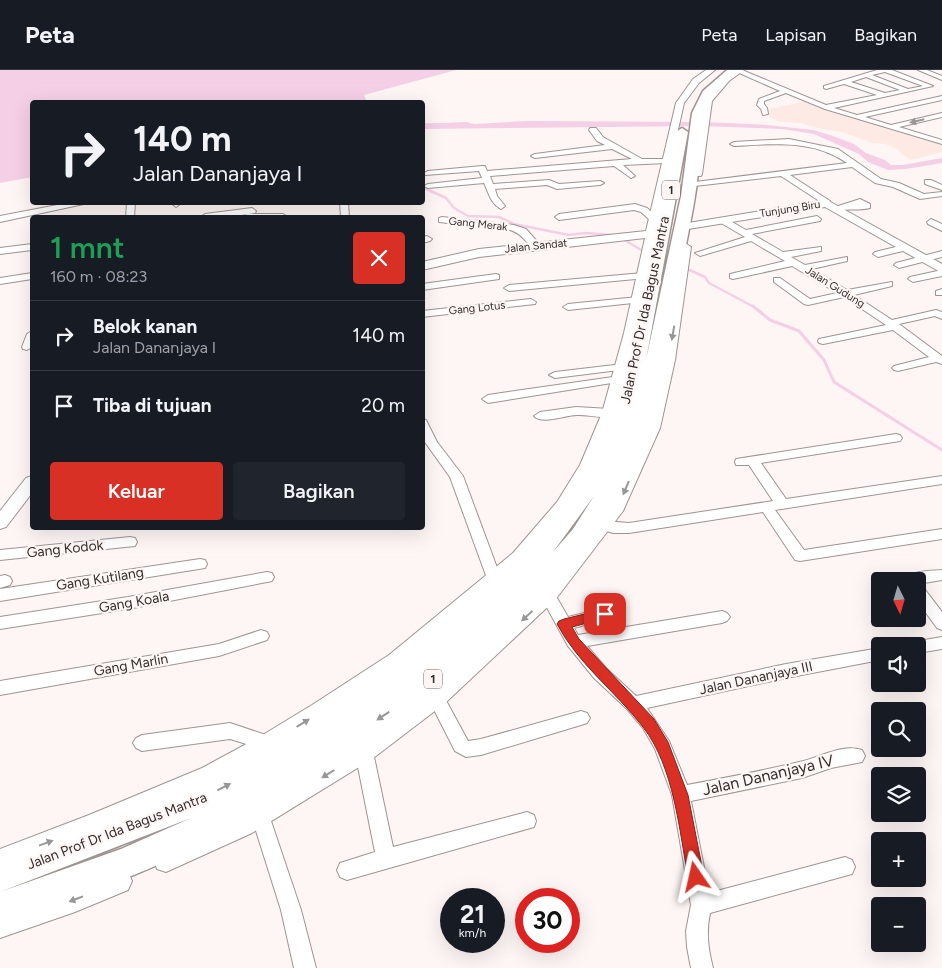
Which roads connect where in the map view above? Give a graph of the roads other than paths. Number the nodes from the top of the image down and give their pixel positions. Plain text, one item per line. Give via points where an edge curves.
1 (711, 70) edge
2 (719, 70) edge
3 (738, 70) edge
4 (885, 70) edge
5 (940, 70) edge
6 (924, 71) edge
7 (865, 75) junction
8 (942, 78) edge
9 (844, 80) junction
10 (700, 82) junction
11 (786, 91) junction
12 (907, 91) junction
13 (844, 94) dead end
14 (885, 95) junction
15 (801, 98) junction
16 (942, 98) edge
17 (862, 100) junction
18 (829, 108) junction
19 (765, 114) dead end
20 (942, 115) edge
21 (857, 118) junction
22 (690, 124) junction
23 (845, 124) dead end
24 (892, 127) junction
25 (592, 130) dead end
26 (942, 133) edge
27 (926, 137) junction
28 (942, 142) edge
29 (734, 144) dead end
30 (615, 146) junction
31 (676, 153) junction
32 (535, 156) dead end
33 (641, 161) junction
34 (616, 163) junction
35 (855, 164) junction
36 (428, 173) dead end
37 (782, 173) junction
38 (631, 176) dead end
39 (487, 180) junction
40 (928, 182) dead end
41 (600, 183) dead end
42 (695, 184) junction
43 (428, 186) dead end
44 (942, 188) edge
45 (942, 194) edge
46 (77, 205) edge
47 (230, 205) edge
48 (257, 205) edge
49 (501, 206) dead end
50 (836, 206) junction
51 (231, 213) junction
52 (38, 215) edge
53 (218, 215) edge
54 (249, 215) edge
55 (30, 216) edge
56 (559, 217) dead end
57 (818, 218) dead end
58 (0, 219) edge
59 (442, 220) dead end
60 (656, 220) junction
61 (931, 222) dead end
62 (722, 226) junction
63 (686, 227) junction
64 (942, 228) edge
65 (744, 233) junction
66 (652, 234) junction
67 (536, 246) junction
68 (30, 248) edge
69 (904, 248) junction
70 (818, 249) dead end
71 (0, 251) edge
72 (700, 253) dead end
73 (878, 254) dead end
74 (942, 254) edge
75 (784, 255) junction
76 (844, 259) dead end
77 (924, 259) junction
78 (663, 261) junction
79 (795, 262) junction
80 (425, 265) edge
81 (899, 265) dead end
82 (805, 268) junction
83 (942, 269) edge
84 (942, 274) edge
85 (30, 276) edge
86 (733, 276) dead end
87 (496, 277) dead end
88 (913, 279) dead end
89 (777, 280) dead end
90 (0, 281) edge
91 (889, 284) dead end
92 (425, 286) edge
93 (509, 288) dead end
94 (846, 293) junction
95 (638, 300) junction
96 (531, 302) dead end
97 (568, 307) dead end
98 (425, 314) edge
99 (942, 316) edge
100 (893, 325) junction
101 (30, 339) edge
102 (823, 341) dead end
103 (27, 347) dead end
104 (940, 359) edge
105 (898, 368) dead end
106 (632, 373) junction
107 (555, 375) dead end
108 (488, 399) dead end
109 (610, 413) junction
110 (540, 416) dead end
111 (896, 438) dead end
112 (427, 444) edge
113 (942, 480) edge
114 (29, 490) edge
115 (783, 505) junction
116 (766, 507) junction
117 (589, 515) junction
118 (0, 524) edge
119 (942, 534) edge
120 (130, 542) dead end
121 (0, 555) edge
122 (200, 564) dead end
123 (942, 575) edge
124 (267, 577) dead end
125 (926, 577) edge
126 (494, 581) junction
127 (2, 586) edge
128 (548, 595) junction
129 (926, 602) edge
130 (605, 614) dead end
131 (722, 617) dead end
132 (0, 623) edge
133 (564, 624) junction
134 (942, 624) edge
135 (261, 636) dead end
136 (574, 642) junction
137 (942, 643) edge
138 (926, 646) edge
139 (871, 656) edge
140 (0, 688) edge
141 (436, 698) junction
142 (347, 704) junction
143 (633, 704) junction
144 (580, 718) dead end
145 (142, 743) dead end
146 (269, 743) junction
147 (364, 752) junction
148 (856, 756) dead end
149 (681, 795) junction
150 (260, 815) junction
151 (528, 821) dead end
152 (386, 858) junction
153 (0, 861) edge
154 (845, 867) dead end
155 (347, 870) dead end
156 (0, 876) edge
157 (701, 905) junction
158 (0, 909) edge
159 (0, 925) edge
160 (305, 968) edge
161 (702, 968) edge

1 - 10 street
2 - 10 highway, 1
3 - 11 street
3 - 22 highway, 1 via 724,76 707,94
4 - 7 street
4 - 12 street via 933,87
5 - 6 street
6 - 8 street
7 - 9 street
7 - 12 street
9 - 14 street
9 - 15 street via 825,86 836,91
10 - 22 highway, 1 via 689,101
11 - 15 street
11 - 19 street via 760,100
12 - 14 street
13 - 17 street
14 - 17 street
15 - 18 street
16 - 21 street
17 - 18 street
18 - 21 street
20 -> 24 street
21 - 23 street
21 - 24 street
22 - 31 highway, Jalan Prof Dr Ida Bagus Mantra / 1
22 - 42 street
24 - 27 street
25 - 30 street via 600,139
26 - 27 street
27 - 28 street
29 - 35 street via 790,141 835,151
30 - 32 street
30 - 33 street
31 - 33 street
31 - 60 street
31 - 63 highway, 1 via 691,178
31 - 78 highway, Jalan Prof Dr Ida Bagus Mantra / 1
33 - 34 street
34 - 38 street
34 - 39 street
35 - 37 street
35 - 45 street via 874,179 921,196
36 - 39 street via 479,167
37 - 42 street
37 - 50 street
39 - 41 street via 549,182 557,187
39 - 43 street
39 - 49 street via 493,197
40 - 44 street
42 - 63 street
46 - 52 street
47 - 51 street
48 - 54 street
50 - 62 street, Tunjung Biru via 792,208
50 - 69 street, Tunjung Biru
51 - 53 street
51 - 54 street
55 - 58 street
56 - 60 street via 635,207
57 - 65 street
59 - 67 street, Gang Merak via 511,227 523,231
60 - 66 street
61 - 64 street
62 - 63 street, Tunjung Biru
62 - 65 street, Jalan Gudung
63 - 78 highway, Jalan Prof Dr Ida Bagus Mantra / 1
65 - 72 street
65 - 75 street, Jalan Gudung
66 - 67 street, Jalan Sandat
66 - 78 street
67 - 80 street, Jalan Sandat via 461,256
68 - 71 street
69 - 73 street
69 - 77 street, Tunjung Biru
70 - 75 street
74 - 77 street
75 - 79 street, Jalan Gudung
76 - 82 street
77 - 81 street
77 - 83 street, Tunjung Biru
78 - 93 street
78 - 95 street
78 - 106 highway, Jalan Prof Dr Ida Bagus Mantra / 1
78 -> 117 street via 668,360 652,428
79 - 82 street, Jalan Gudung
79 - 86 street
82 - 94 street, Jalan Gudung
84 - 88 street
85 - 90 street
87 - 92 street
89 - 94 street via 808,302
91 - 94 street
94 - 100 street, Jalan Gudung
95 - 97 street
95 - 106 street
96 - 98 street, Gang Lotus
99 - 100 street via 936,313
100 - 102 street
100 - 104 street, Jalan Gudung
101 - 103 street
104 - 105 street
106 - 107 street
106 - 108 street
106 - 109 street
106 - 117 highway, Jalan Prof Dr Ida Bagus Mantra / 1 via 639,423 629,450
109 - 110 street via 576,411
109 - 117 street via 588,465
111 - 115 street via 747,461
112 - 126 street via 456,476
113 - 115 street
114 - 118 street
115 - 116 street
116 - 117 street via 628,528 613,528
116 - 119 street via 800,556
117 - 126 street via 519,558
117 - 128 street
117 - 142 highway, Jalan Prof Dr Ida Bagus Mantra / 1 via 544,549 496,597 391,684
117 -> 158 highway, Jalan Prof Dr Ida Bagus Mantra / 1 via 573,544 534,588 464,654 423,688 312,763 235,812 189,835
120 - 121 street, Gang Kodok
122 - 127 street, Gang Kutilang
123 - 125 street
124 - 132 street, Gang Koala
126 - 142 street
128 - 133 street
128 -> 141 street
129 - 134 street
130 - 133 street
131 - 136 street
133 - 136 street
135 - 140 street, Gang Marlin via 219,650
136 - 143 street via 600,673
137 - 138 street
139 - 143 street, Jalan Dananjaya III
141 - 144 street via 461,746 466,749
141 - 147 street
146 -> 142 street
156 -> 142 highway, Jalan Prof Dr Ida Bagus Mantra / 1 via 191,804 248,775
143 - 149 street via 663,746
145 - 146 street via 230,731
153 -> 146 street via 201,779
147 -> 150 street
147 - 152 street
148 - 149 street, Jalan Dananjaya IV
149 - 157 street
150 -> 159 street via 194,848 75,899
150 - 160 street via 286,894
151 - 152 street
152 - 155 street
154 - 157 street
157 - 161 street via 696,931

